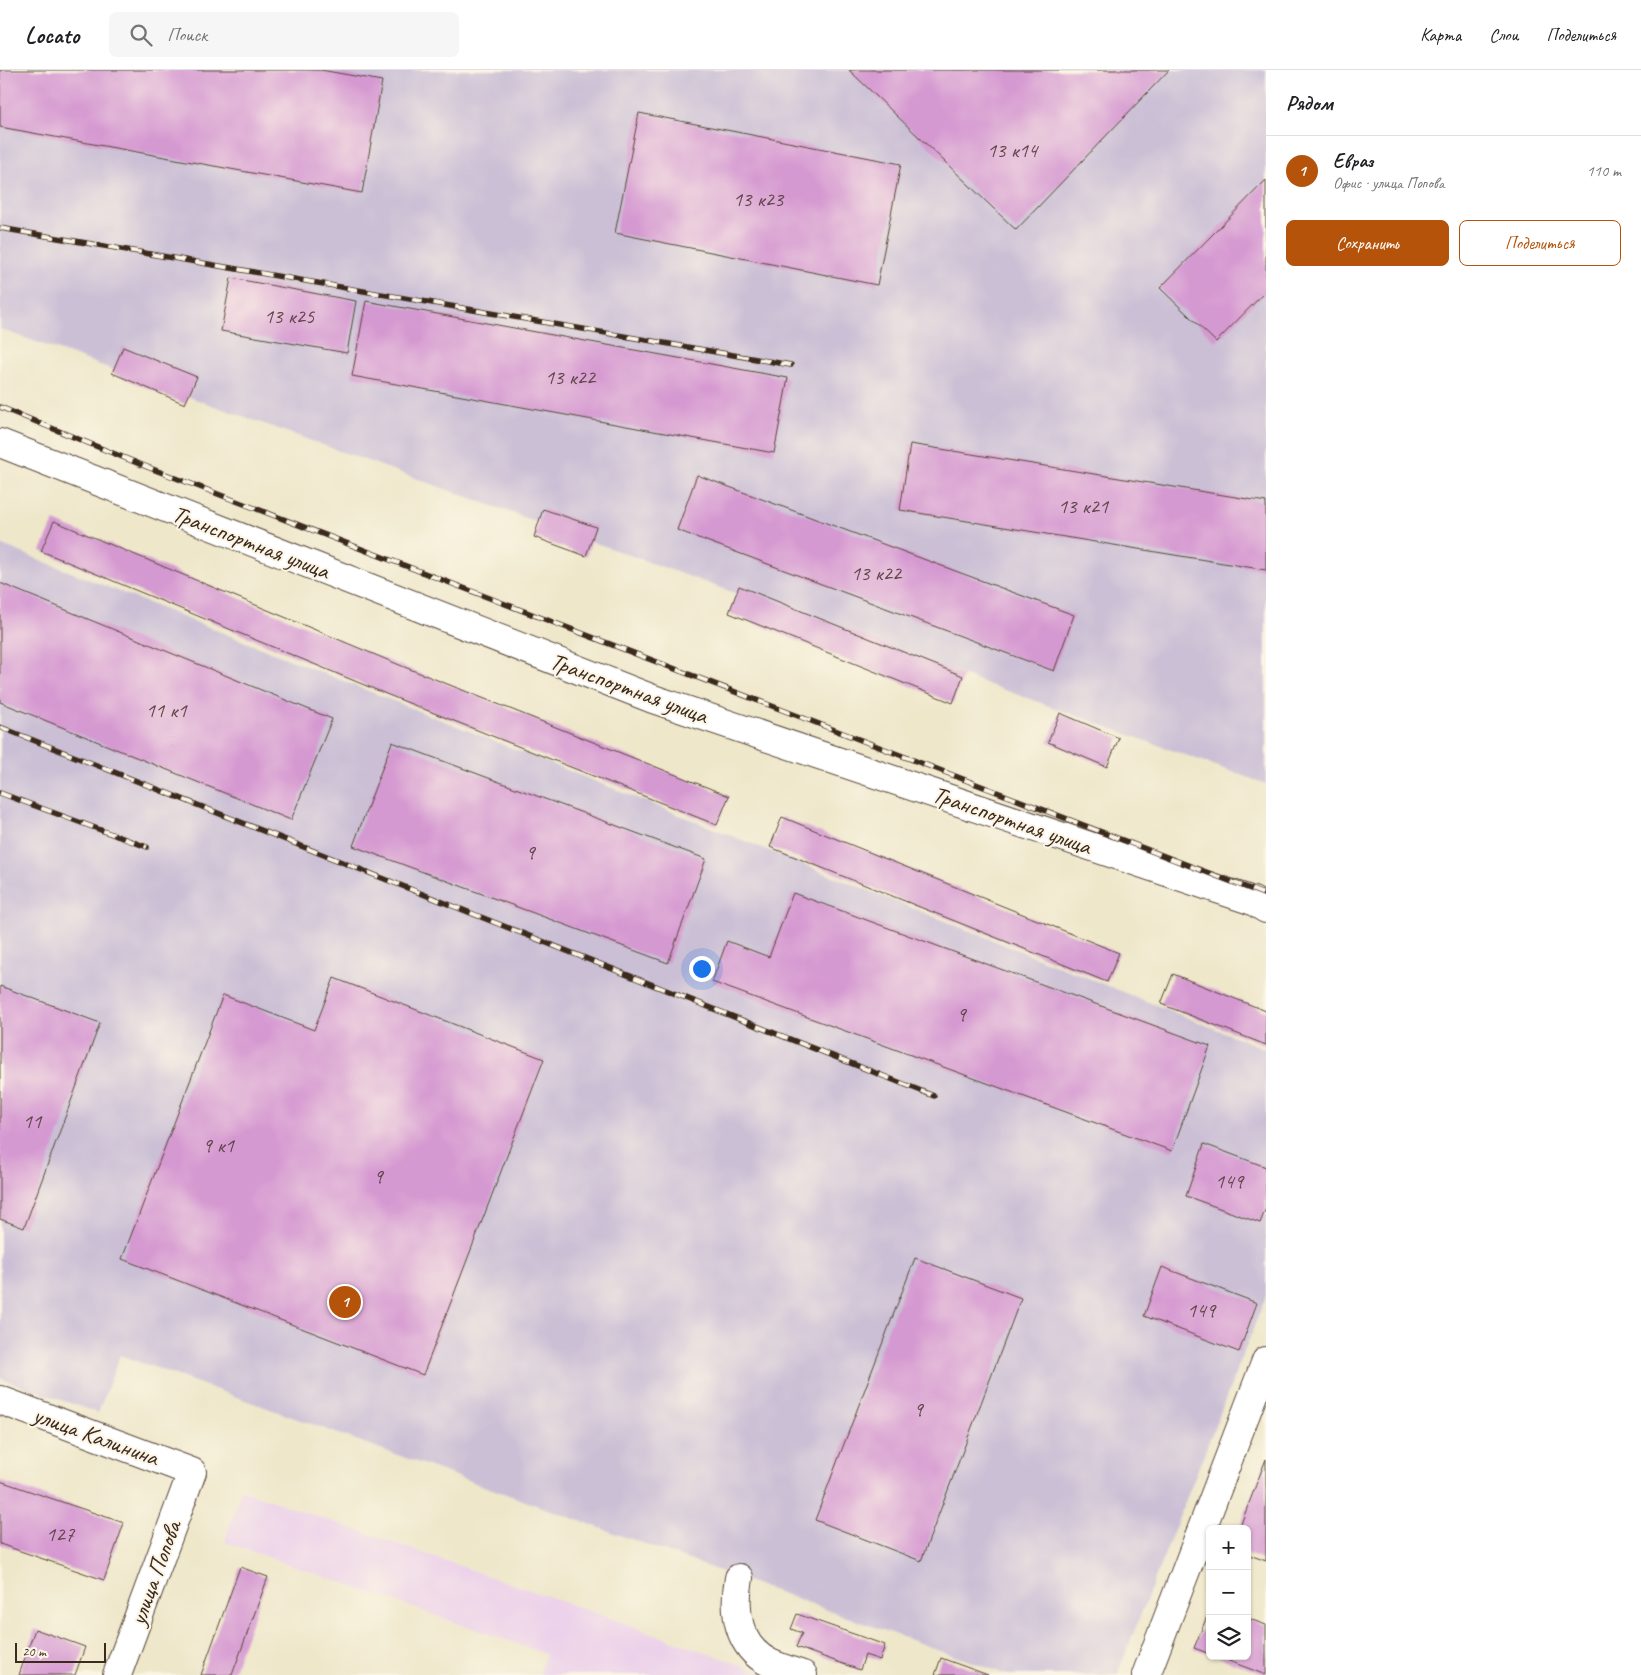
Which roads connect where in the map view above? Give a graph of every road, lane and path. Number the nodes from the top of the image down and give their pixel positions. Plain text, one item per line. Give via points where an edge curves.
1 (0, 443) edge
2 (1266, 909) edge
3 (1266, 1361) edge
4 (0, 1400) edge
5 (192, 1472) joint
6 (739, 1578) dead end
7 (117, 1675) edge
8 (803, 1675) edge
9 (1146, 1675) edge

1 - 2 street, Транспортная улица via 653,699 1253,901
3 - 9 street
4 - 5 street, улица Калинина
5 - 7 street, улица Попова
6 - 8 street via 737,1616 740,1631 751,1650 768,1662

